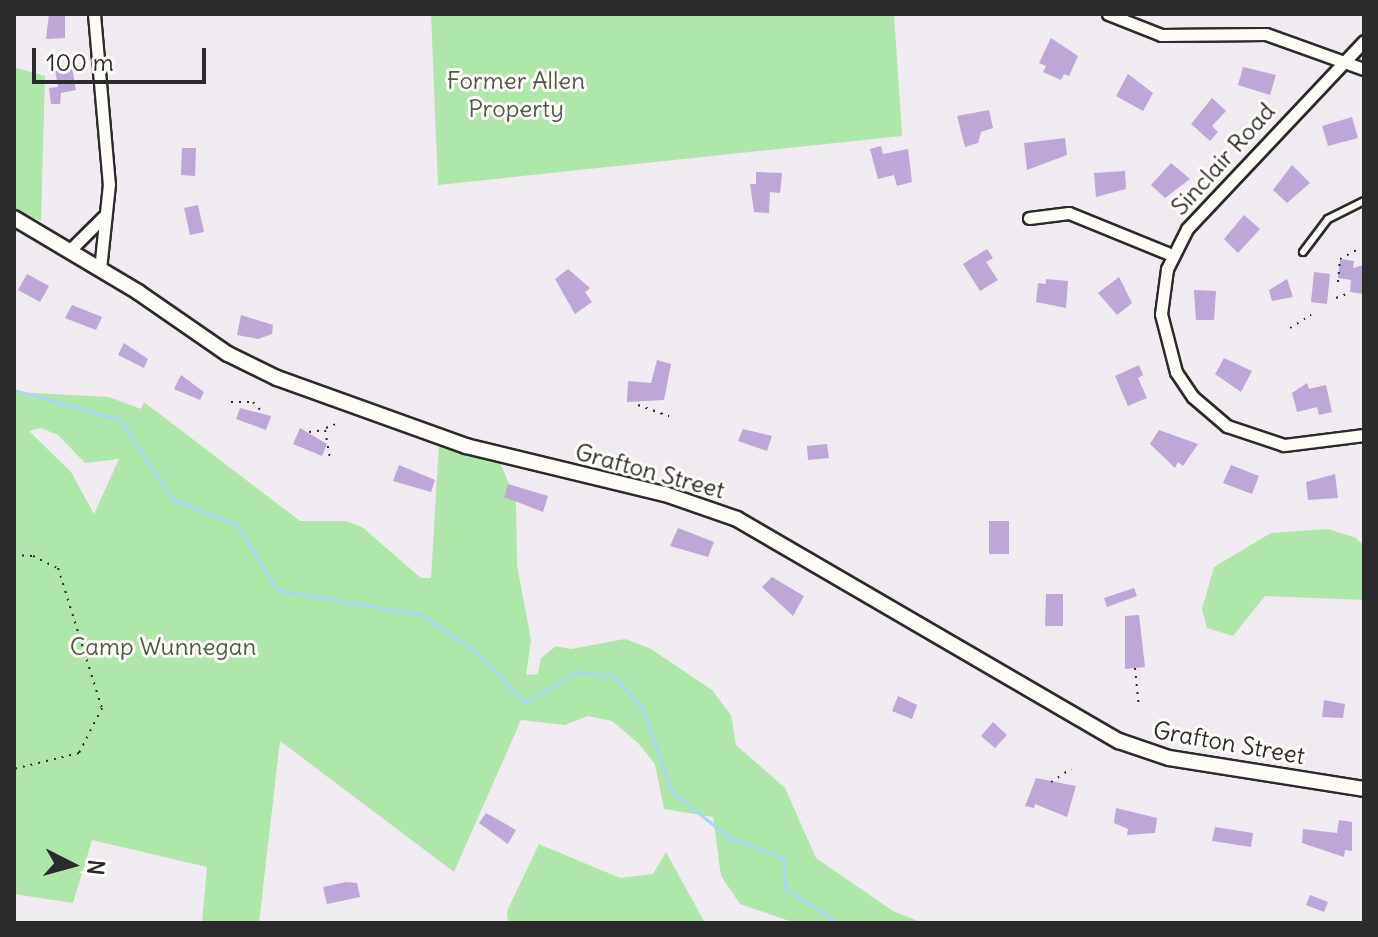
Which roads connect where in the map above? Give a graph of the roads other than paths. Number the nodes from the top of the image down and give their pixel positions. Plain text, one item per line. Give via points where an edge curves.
1 (94, 14) edge
2 (1108, 14) edge
3 (1364, 41) edge
4 (1344, 61) junction
5 (1364, 69) edge
6 (1364, 201) edge
7 (105, 213) junction
8 (14, 218) edge
9 (1029, 218) dead end
10 (70, 250) junction
11 (1303, 252) dead end
12 (1172, 255) junction
13 (100, 269) junction
14 (1364, 435) edge
15 (1364, 789) edge

1 - 7 street via 108,155
2 - 4 street via 1158,35 1266,34
3 - 4 street, Sinclair Road
4 - 5 street
4 - 12 street, Sinclair Road via 1197,217
6 - 11 lane via 1328,219
7 - 10 street via 91,234
7 - 13 street
8 - 10 street, Grafton Street
9 - 12 street via 1069,213
10 - 13 street, Grafton Street
12 - 14 street, Sinclair Road via 1163,284 1163,329 1176,372 1204,408 1235,430 1269,443 1314,445
13 - 15 street, Grafton Street via 228,354 325,398 466,446 665,494 737,519 1119,741 1181,760

